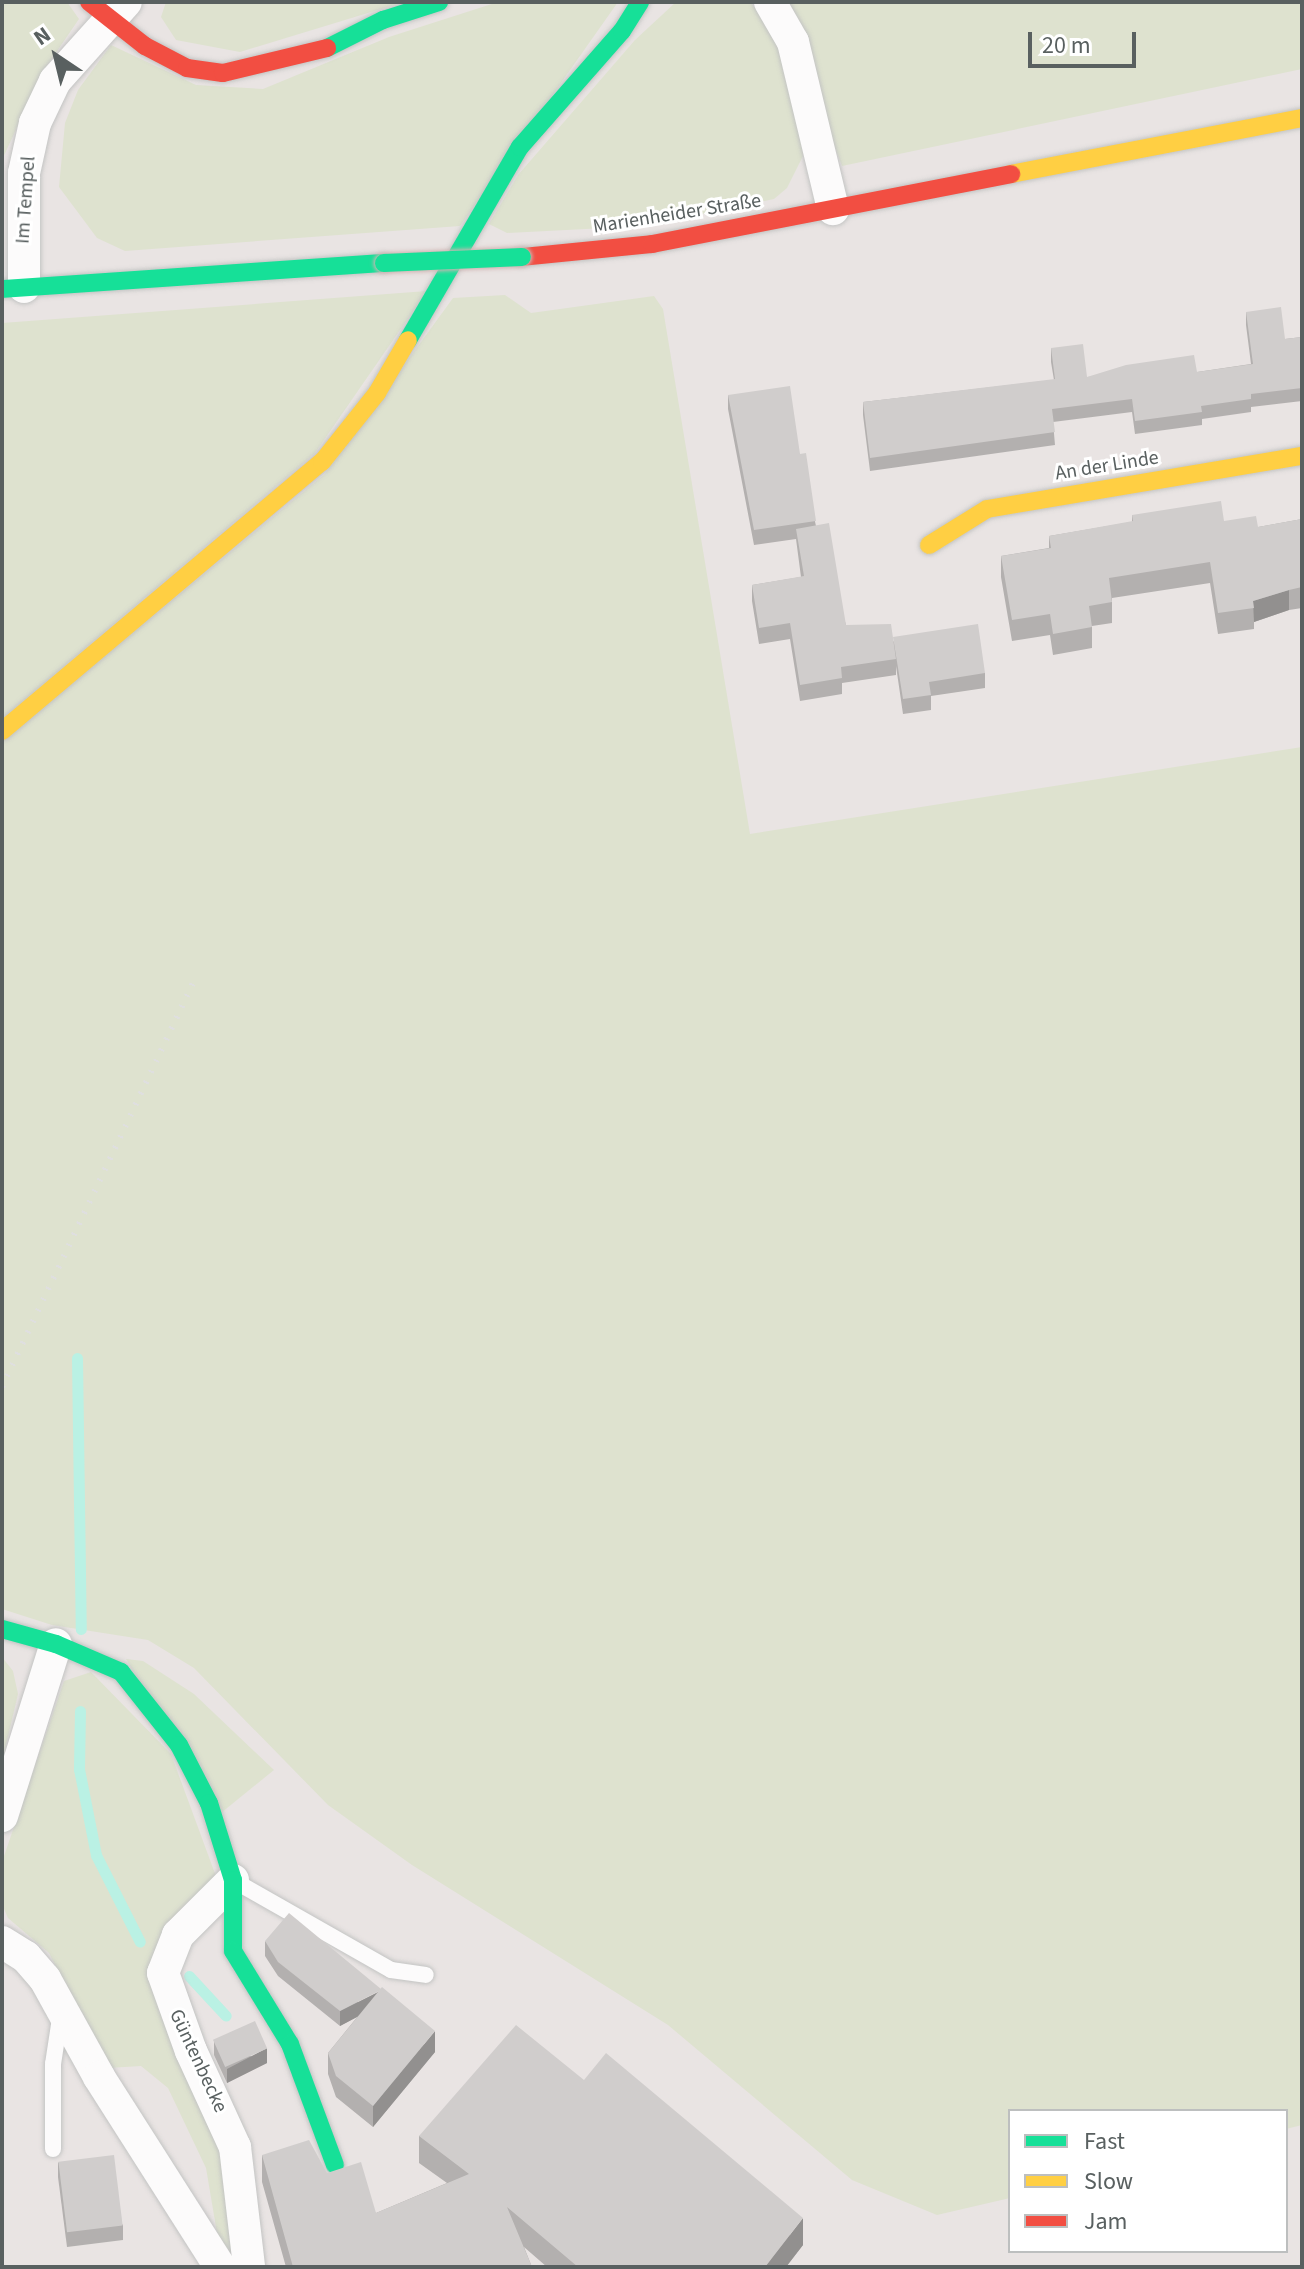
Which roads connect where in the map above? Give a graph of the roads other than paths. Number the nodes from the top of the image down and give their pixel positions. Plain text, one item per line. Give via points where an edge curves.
1 (439, 2) edge
2 (640, 2) edge
3 (770, 2) edge
4 (108, 7) edge
5 (1302, 118) edge
6 (833, 209) junction
7 (13, 288) edge
8 (1302, 456) edge
9 (929, 545) dead end
10 (2, 731) edge
11 (2, 1629) edge
12 (56, 1644) junction
13 (2, 1816) edge
14 (233, 1880) junction
15 (2, 1942) edge
16 (426, 1975) dead end
17 (62, 2010) junction
18 (53, 2149) dead end
19 (335, 2165) dead end
20 (220, 2267) edge
21 (249, 2267) edge

1 - 4 street via 383,20 318,53 223,73 187,68 145,46
2 - 10 street via 622,31 520,147 377,393 322,462
3 - 6 street via 793,42
4 - 7 street, Im Tempel via 55,81 35,123 24,173
5 - 6 street, Marienheider Straße
6 - 7 street, Marienheider Straße, bridge via 652,244 522,257
8 - 9 street, An der Linde via 987,509
11 - 12 street
12 - 13 street
12 - 14 street via 121,1672 179,1745 209,1803
14 - 16 lane via 391,1970
14 - 19 street via 233,1951 290,2044
14 - 21 street, Güntenbecke via 178,1935 163,1973 235,2147
15 - 17 street via 26,1957
17 - 18 lane via 53,2064
17 - 20 street

